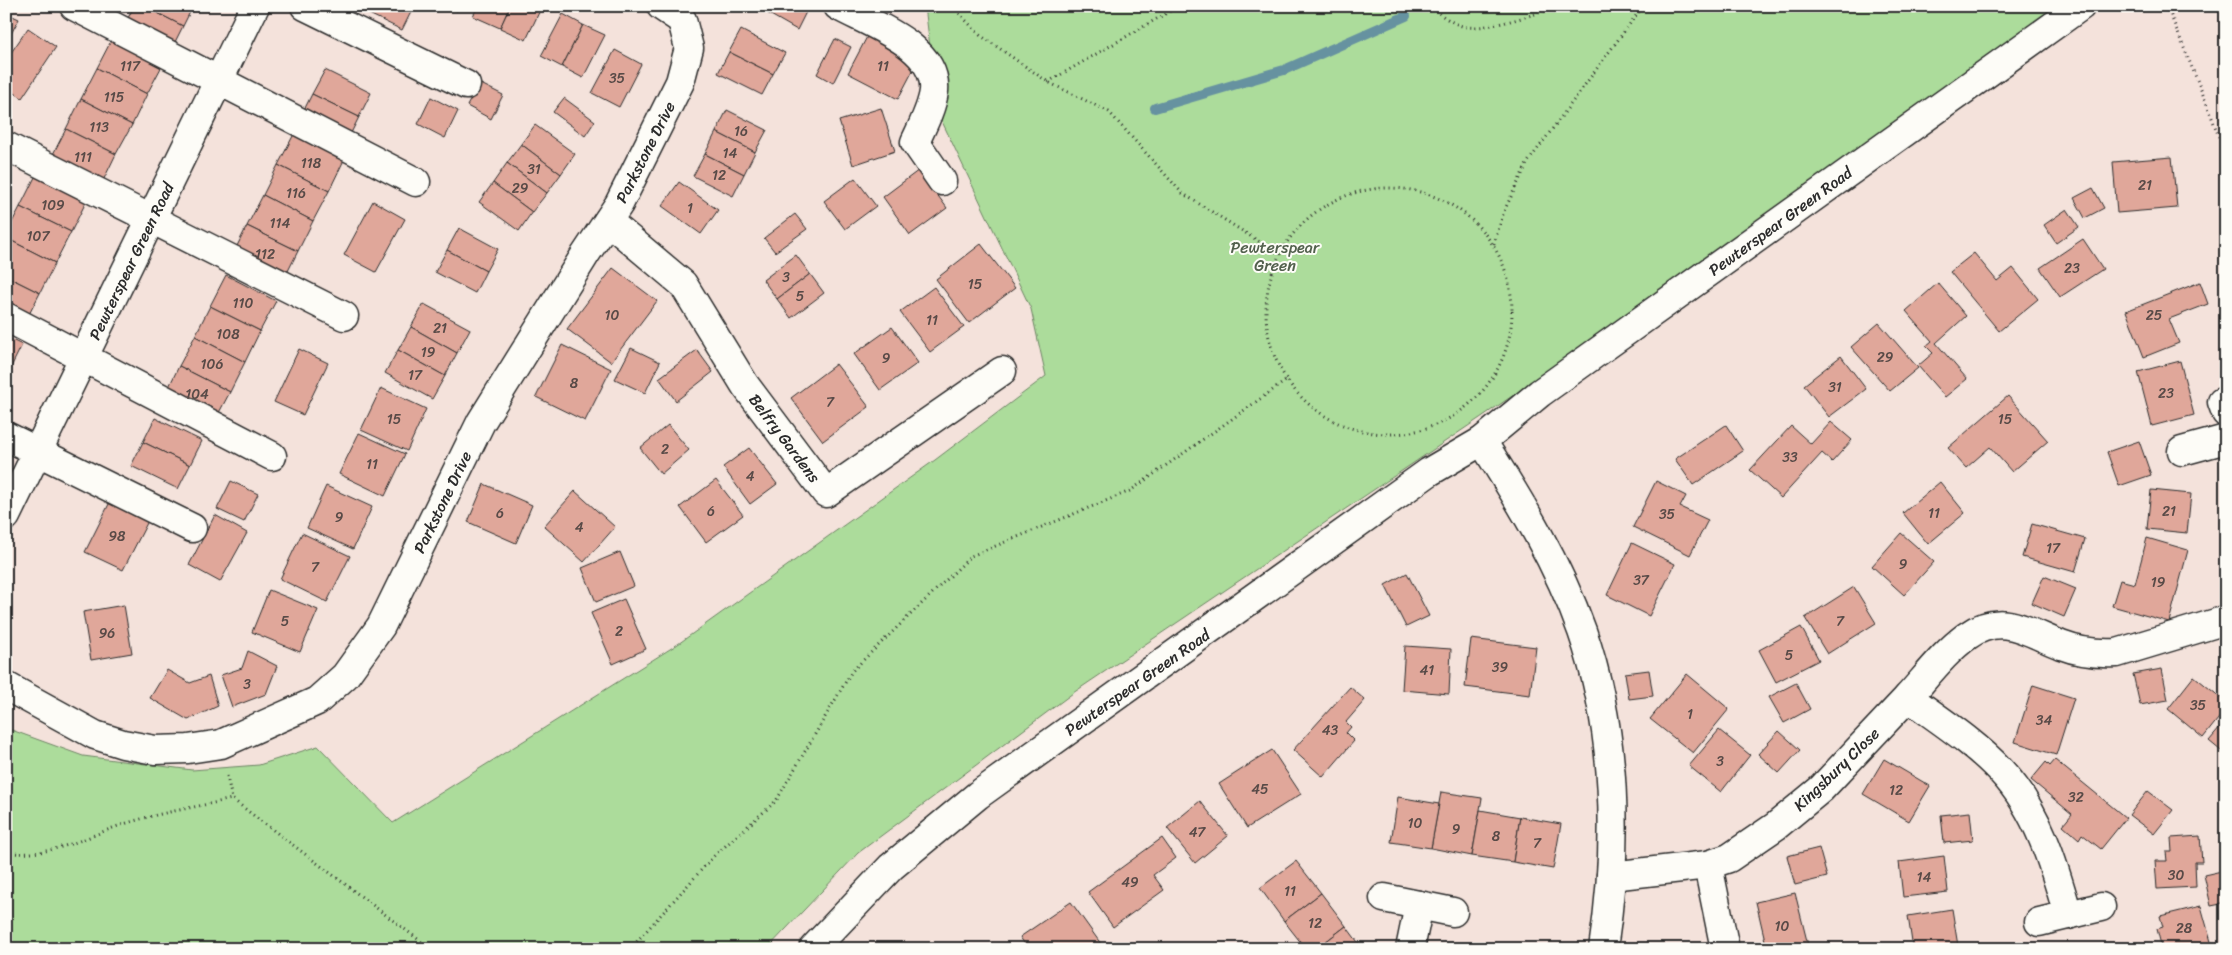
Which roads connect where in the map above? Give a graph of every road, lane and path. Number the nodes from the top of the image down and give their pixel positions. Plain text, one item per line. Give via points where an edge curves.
1 (74, 6) edge
2 (255, 6) edge
3 (305, 6) edge
4 (838, 6) edge
5 (952, 6) edge
6 (1179, 6) edge
7 (1432, 6) edge
8 (1562, 6) edge
9 (1643, 6) edge
10 (2082, 6) edge
11 (2167, 6) edge
12 (680, 11) edge
13 (219, 81) junction
14 (1048, 82) junction
15 (466, 85) dead end
16 (6, 146) edge
17 (2226, 156) edge
18 (416, 182) dead end
19 (942, 182) dead end
20 (152, 218) junction
21 (608, 222) junction
22 (1494, 244) junction
23 (1279, 254) junction
24 (344, 316) dead end
25 (6, 317) edge
26 (84, 358) junction
27 (1002, 371) dead end
28 (1287, 380) junction
29 (6, 436) edge
30 (2226, 439) edge
31 (1482, 441) junction
32 (2182, 451) dead end
33 (38, 452) junction
34 (272, 456) dead end
35 (6, 516) edge
36 (192, 528) dead end
37 (2226, 620) edge
38 (6, 686) edge
39 (1908, 697) junction
40 (6, 852) edge
41 (1708, 865) junction
42 (1611, 876) junction
43 (1384, 898) dead end
44 (1418, 905) junction
45 (2101, 907) dead end
46 (1452, 912) dead end
47 (2068, 915) junction
48 (2039, 922) dead end
49 (431, 949) edge
50 (630, 949) edge
51 (813, 949) edge
52 (1410, 949) edge
53 (1603, 949) edge
54 (1725, 949) edge

1 - 13 street
2 - 13 street, Pewterspear Green Road
3 - 15 street
4 - 19 street via 909,44 930,67 934,91 915,142
5 - 14 path via 980,35
6 - 14 path
7 - 8 path via 1436,13 1467,27 1494,24
9 - 22 path via 1528,162 1504,211
10 - 31 street, Pewterspear Green Road via 1540,393
11 - 17 path
12 - 21 street, Parkstone Drive via 689,48 680,82
13 - 18 street
13 - 20 street, Pewterspear Green Road
14 - 23 path via 1109,112 1182,193
16 - 20 street
20 - 24 street
20 - 26 street, Pewterspear Green Road
21 - 27 street, Belfry Gardens via 683,284 745,385 826,493
21 - 38 street, Parkstone Drive via 584,255 481,422 381,626 345,676 317,701 221,744 155,750 95,734
22 - 23 path via 1473,220 1446,201 1416,190 1384,187 1352,193 1322,207 1298,228
22 - 28 path via 1506,271 1512,300 1511,330 1504,358 1475,400 1449,419 1418,430 1381,434 1344,425 1312,407
23 - 28 path via 1268,285 1266,318 1272,350
25 - 26 street
26 - 33 street, Pewterspear Green Road
26 - 34 street
28 - 50 path via 1130,491 971,556 852,671 776,801 714,856
29 - 33 street
30 - 32 street
31 - 42 street via 1546,548 1582,630 1593,666 1611,778
31 - 51 street, Pewterspear Green Road via 1429,472 978,795 891,867
33 - 35 street, Pewterspear Green Road
33 - 36 street
37 - 39 street, Kingsbury Close via 2117,653 2099,654 2061,645 2009,624 1994,624 1980,628 1954,647
39 - 41 street, Kingsbury Close via 1821,789 1776,826 1728,858
39 - 47 street via 1974,747 2001,771 2016,791 2044,840
40 - 49 path via 34,854 125,823 232,799
41 - 42 street, Kingsbury Close
41 - 54 street
42 - 53 street
43 - 44 street
44 - 46 street
44 - 52 street
45 - 47 street
47 - 48 street

